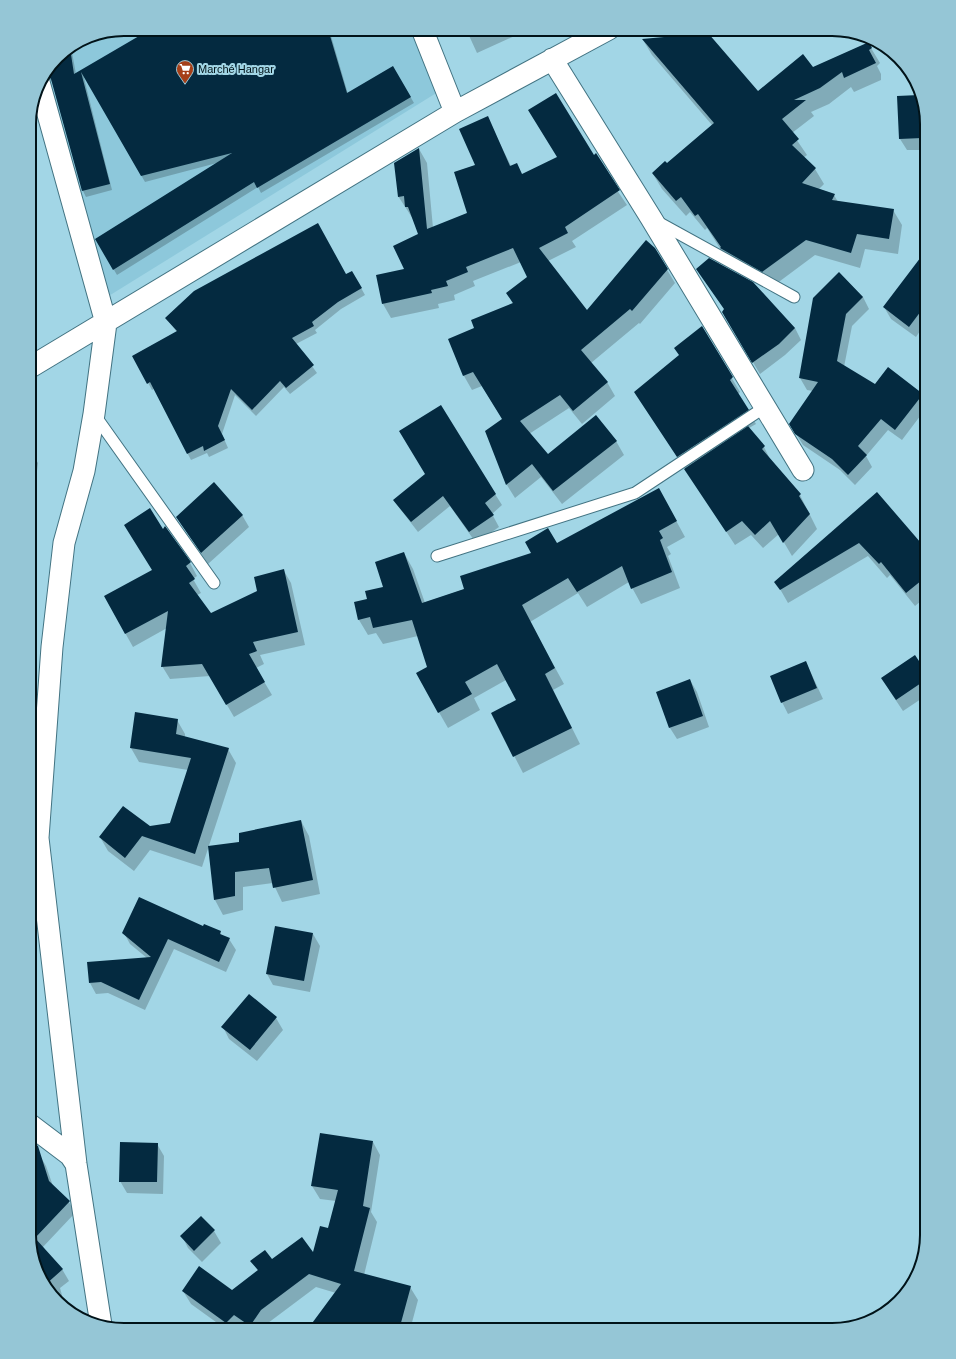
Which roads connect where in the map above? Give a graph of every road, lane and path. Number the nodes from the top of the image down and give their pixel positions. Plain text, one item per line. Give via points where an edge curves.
1 (425, 36) edge
2 (596, 36) edge
3 (552, 59) junction
4 (42, 93) edge
5 (455, 112) junction
6 (651, 218) junction
7 (794, 298) dead end
8 (106, 323) junction
9 (36, 364) edge
10 (765, 407) junction
11 (94, 414) junction
12 (803, 470) dead end
13 (437, 556) dead end
14 (214, 583) dead end
15 (36, 1129) edge
16 (76, 1164) junction
17 (101, 1320) edge

1 - 5 street
2 - 3 street
3 - 5 street
3 - 6 street
4 - 8 street
5 - 8 street
6 - 7 lane
6 - 10 street
8 - 9 street
8 - 11 street
10 - 12 street
10 - 13 lane via 635,493
11 - 14 lane
11 - 16 street via 84,471 64,543 52,647 38,838
15 - 16 street via 70,1155
16 - 17 street

